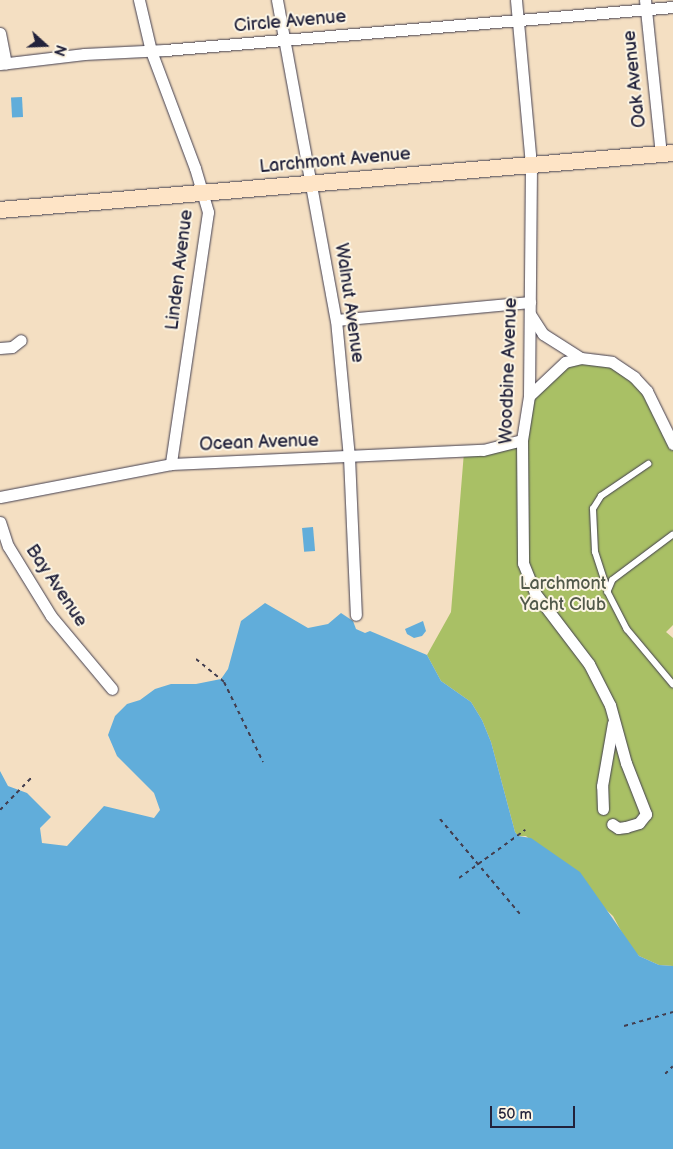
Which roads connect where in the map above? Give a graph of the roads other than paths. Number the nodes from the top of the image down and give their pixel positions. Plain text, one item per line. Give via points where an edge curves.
1 (139, 0) edge
2 (277, 0) edge
3 (516, 0) edge
4 (645, 5) edge
5 (673, 7) edge
6 (518, 19) junction
7 (0, 33) edge
8 (285, 40) junction
9 (151, 51) junction
10 (3, 63) edge
11 (667, 153) edge
12 (531, 165) junction
13 (313, 184) junction
14 (203, 192) junction
15 (0, 210) edge
16 (530, 302) junction
17 (530, 314) junction
18 (336, 320) junction
19 (21, 340) dead end
20 (0, 348) edge
21 (581, 358) junction
22 (529, 396) junction
23 (522, 440) junction
24 (673, 444) edge
25 (349, 457) junction
26 (172, 464) junction
27 (648, 464) dead end
28 (0, 497) edge
29 (0, 522) edge
30 (673, 536) edge
31 (608, 592) junction
32 (356, 615) dead end
33 (673, 684) edge
34 (112, 689) dead end
35 (614, 718) junction
36 (603, 809) dead end
37 (612, 824) dead end

1 - 9 street, Linden Avenue
2 - 8 street, Walnut Avenue
3 - 6 street, Woodbine Avenue
4 - 5 street, Circle Avenue
4 - 6 street, Circle Avenue
4 - 11 street, Oak Avenue
6 - 8 street, Circle Avenue
6 - 12 street, Woodbine Avenue
7 - 10 street
8 - 9 street, Circle Avenue
8 - 13 street, Walnut Avenue
9 - 10 street, Circle Avenue
9 - 14 street, Linden Avenue
11 - 12 street, Larchmont Avenue
12 - 13 street, Larchmont Avenue
12 - 16 street, Woodbine Avenue
13 - 14 street, Larchmont Avenue
13 - 18 street, Walnut Avenue
14 - 15 street, Larchmont Avenue
14 - 26 street, Linden Avenue via 208,212
16 - 17 street, Woodbine Avenue
16 - 18 street
17 - 21 street via 543,334
17 - 22 street, Woodbine Avenue
18 - 25 street, Walnut Avenue
19 - 20 street via 12,347
21 - 22 street via 555,370
21 - 24 street via 612,362 634,377 647,391
22 - 23 street, Woodbine Avenue
23 - 25 street, Ocean Avenue via 483,450
23 - 35 street, Woodbine Avenue via 524,563 535,593 589,664
25 - 26 street, Ocean Avenue
25 - 32 street, Walnut Avenue
26 - 28 street, Ocean Avenue
27 - 31 lane via 601,496 593,510 595,552
29 - 34 street, Bay Avenue via 8,546 51,616
30 - 31 lane via 613,580
31 - 33 lane via 626,629
35 - 36 street via 600,796
35 - 37 street, Woodbine Avenue via 626,763 646,814 639,823 626,827

